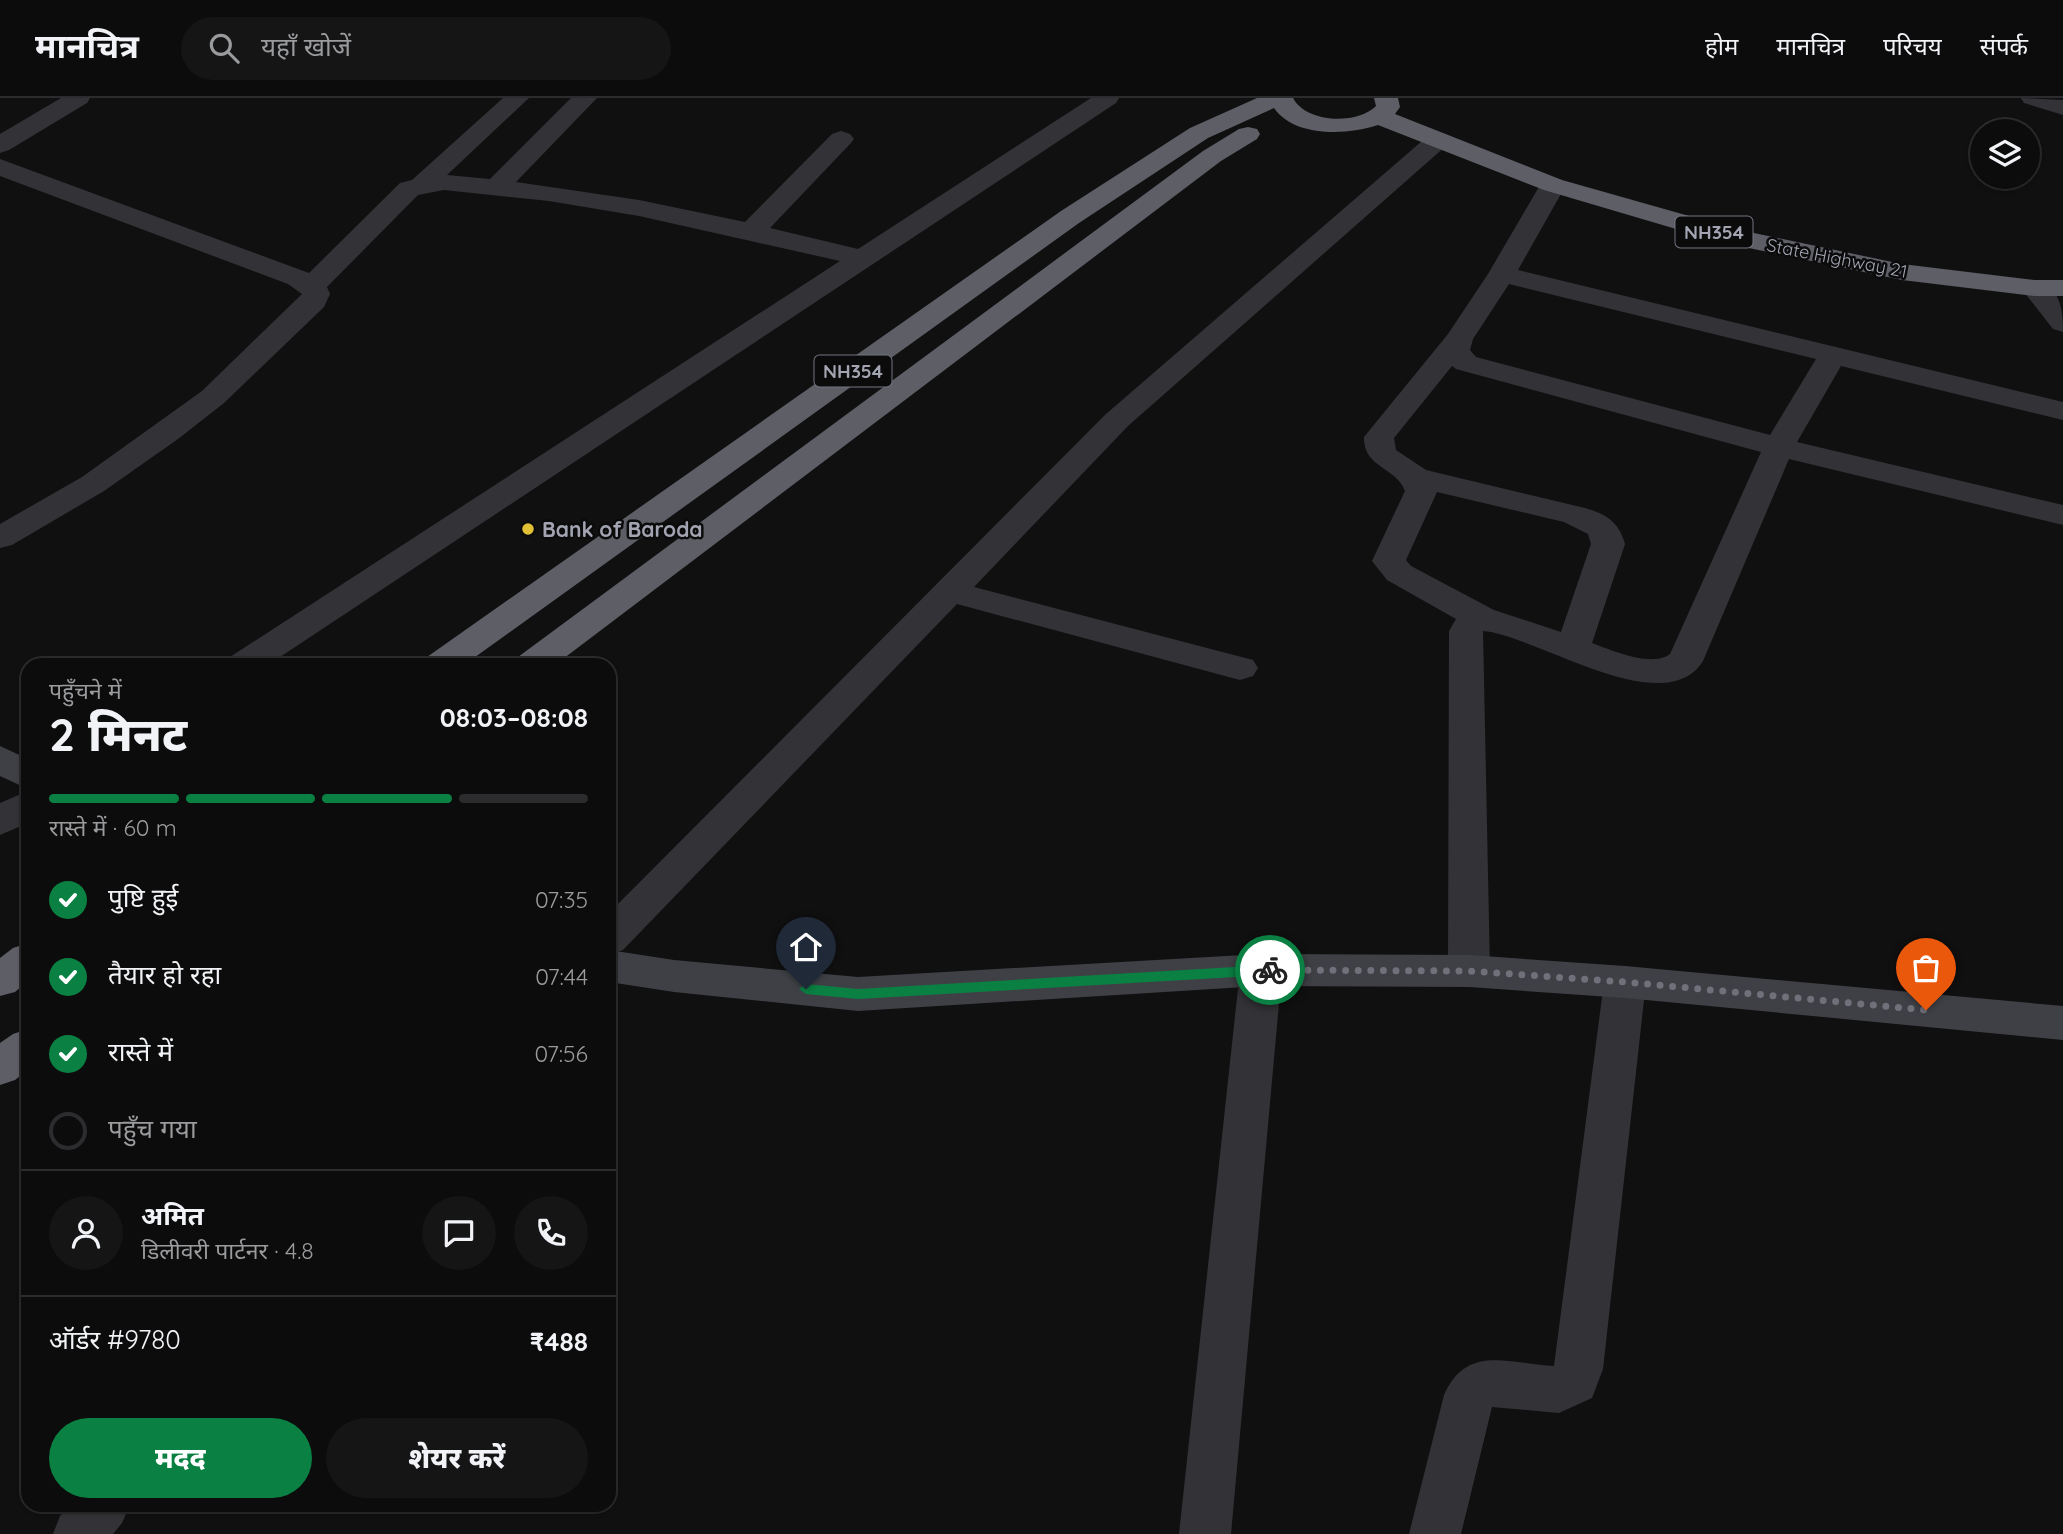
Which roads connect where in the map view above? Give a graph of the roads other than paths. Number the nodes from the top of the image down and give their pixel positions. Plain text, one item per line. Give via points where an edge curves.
1 (79, 98) edge
2 (517, 98) edge
3 (585, 98) edge
4 (1107, 98) edge
5 (2033, 98) edge
6 (1283, 103) edge
7 (1383, 108) edge
8 (2063, 108) edge
9 (841, 139) dead end
10 (1438, 140) junction
11 (0, 145) edge
12 (0, 167) edge
13 (422, 184) junction
14 (1553, 185) junction
15 (496, 187) junction
16 (752, 232) junction
17 (861, 258) junction
18 (1502, 274) junction
19 (312, 286) junction
20 (2049, 288) edge
21 (2063, 323) edge
22 (1459, 339) junction
23 (1833, 355) junction
24 (2063, 411) edge
25 (1779, 447) junction
26 (1415, 477) junction
27 (2063, 515) edge
28 (0, 538) edge
29 (949, 591) junction
30 (1485, 620) junction
31 (1573, 649) junction
32 (254, 658) edge
33 (450, 658) edge
34 (540, 658) edge
35 (1240, 668) dead end
36 (0, 760) edge
37 (21, 772) edge
38 (21, 809) edge
39 (0, 821) edge
40 (616, 932) edge
41 (21, 964) edge
42 (616, 967) edge
43 (1261, 970) junction
44 (1469, 971) junction
45 (0, 979) edge
46 (1625, 982) junction
47 (2063, 1023) edge
48 (21, 1051) edge
49 (0, 1067) edge
50 (98, 1512) edge
51 (79, 1534) edge
52 (1205, 1534) edge
53 (1435, 1534) edge

1 - 11 street
2 - 13 street
3 - 15 street
4 - 17 street
5 - 8 street
6 - 7 highway, State Highway 21 / NH354 via 1310,122 1335,125 1360,124
6 - 33 highway, NH354 via 1199,133 1070,217
6 - 34 highway, NH354
7 - 10 highway, State Highway 21 / NH354
9 - 16 street
10 - 14 highway, State Highway 21 / NH354
10 - 29 street via 1117,420
12 - 19 street
13 - 15 street
13 - 19 street via 409,189
14 - 18 street
14 - 20 highway, State Highway 21 / NH354 via 1717,233 1813,255 1902,272
15 - 16 street
16 - 17 street
17 - 32 street
18 - 22 street
18 - 23 street
19 - 28 street via 314,301 213,397 93,484
20 - 21 street
22 - 25 street via 1455,352 1466,363
22 - 26 street via 1379,437 1384,458
23 - 24 street
23 - 25 street
25 - 27 street
25 - 31 street via 1685,661 1673,670 1629,669
26 - 30 street via 1421,491 1390,561 1399,573
26 - 31 street via 1574,515 1606,531 1608,544
29 - 35 street
29 - 40 street
30 - 31 street
30 - 44 street via 1472,622 1466,631
36 - 37 main road
38 - 39 street
41 - 45 highway
42 - 43 main road via 858,994
43 - 44 main road
43 - 52 street
44 - 46 main road
46 - 47 main road
46 - 53 street via 1574,1382 1559,1390 1480,1384 1469,1395
48 - 49 highway
50 - 51 street

